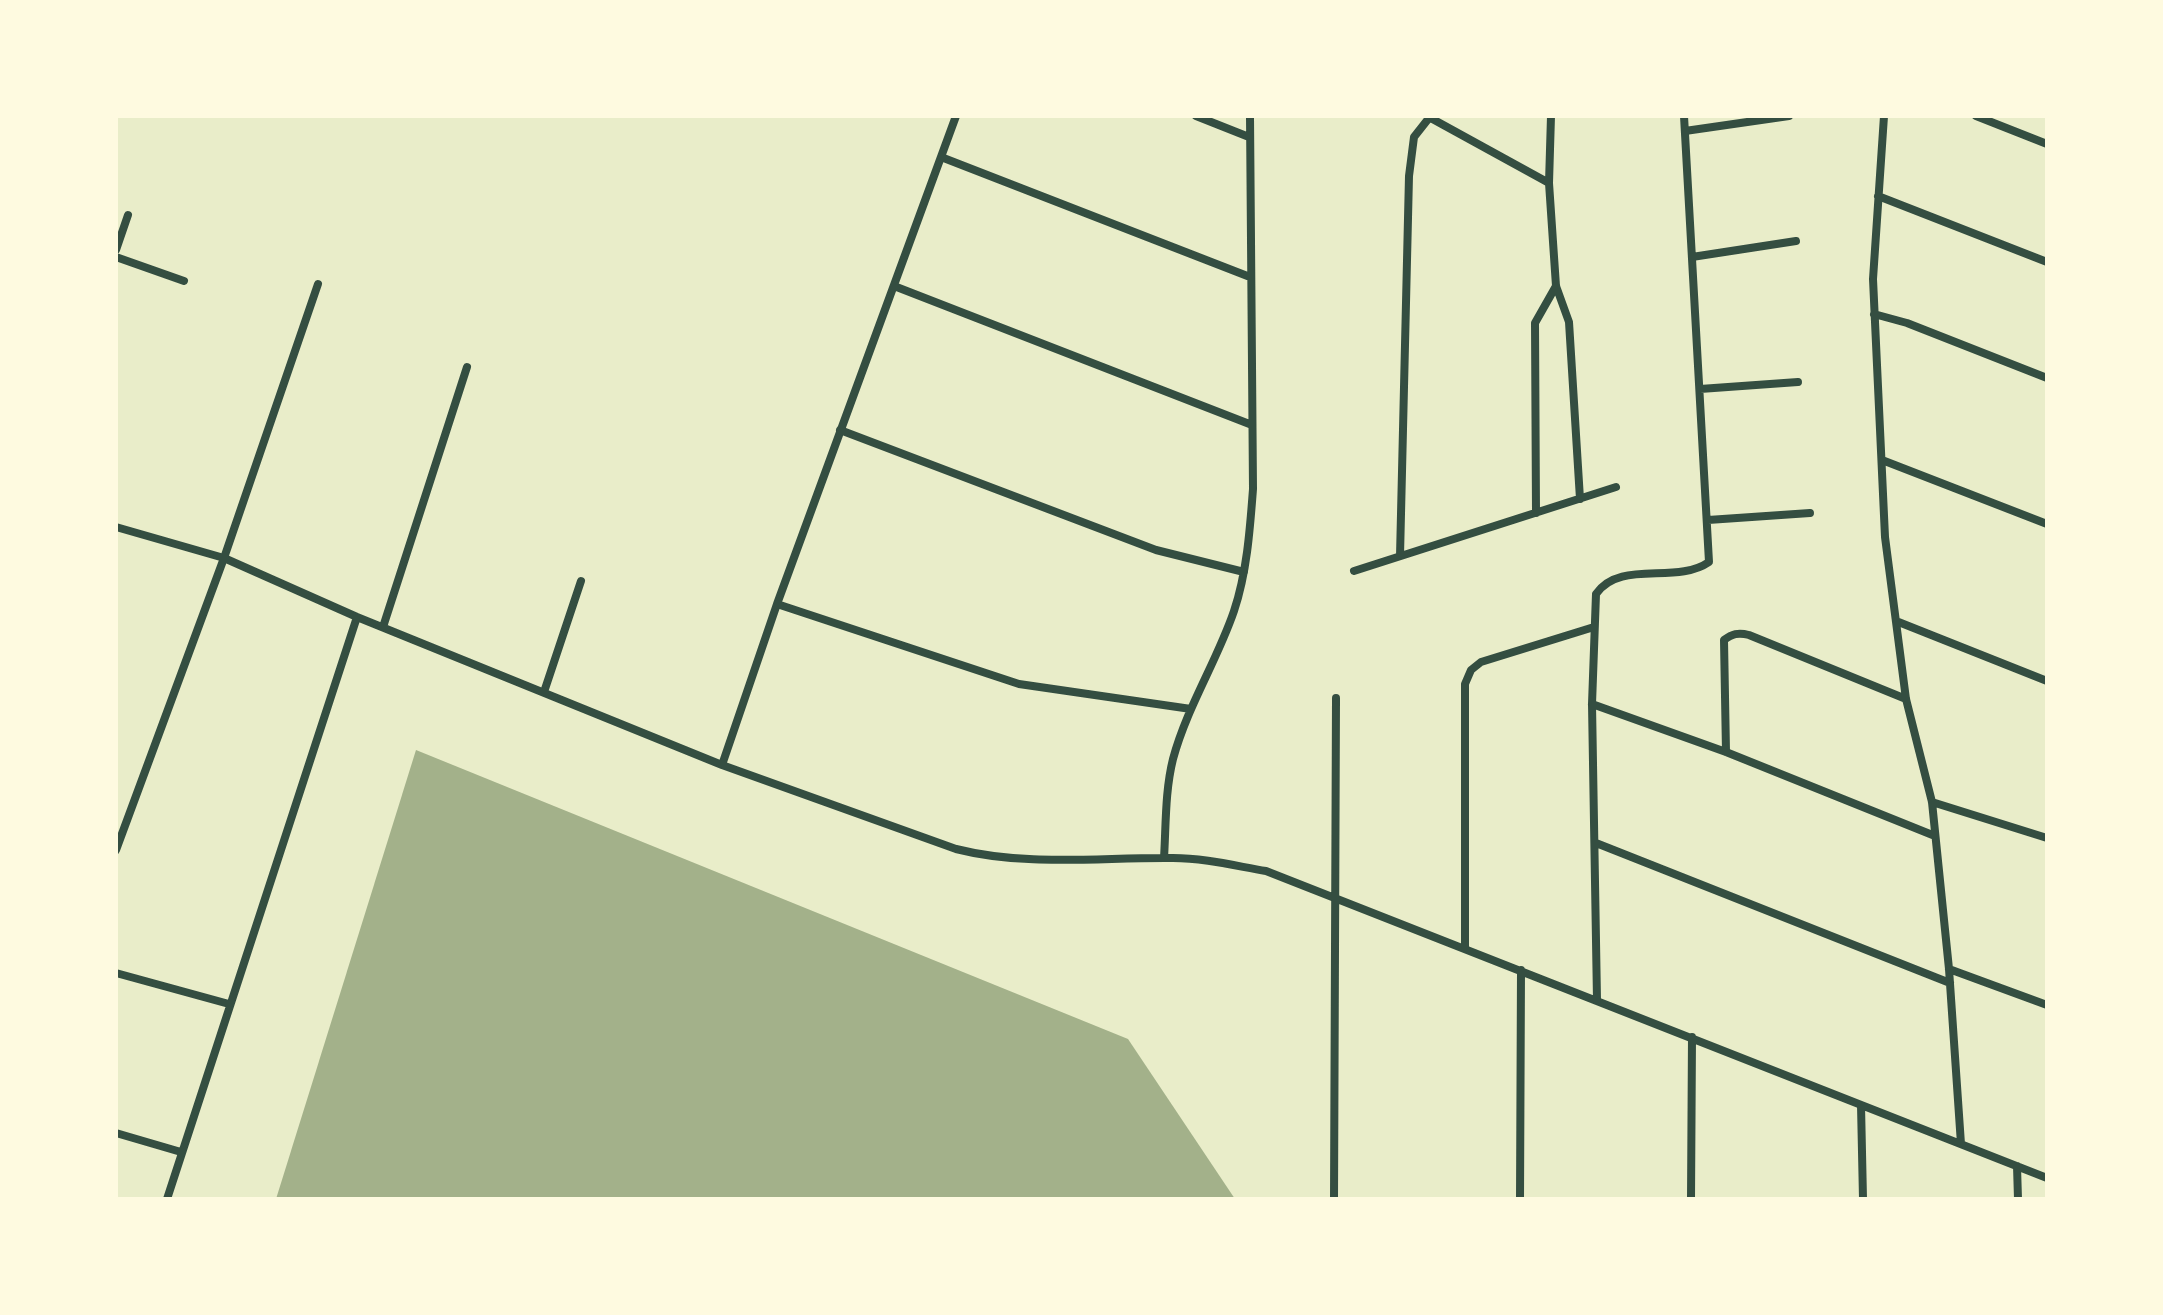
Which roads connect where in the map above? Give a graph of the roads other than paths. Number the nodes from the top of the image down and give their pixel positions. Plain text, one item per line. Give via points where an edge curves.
1 (956, 116) edge
2 (1196, 116) edge
3 (1250, 116) edge
4 (1551, 116) edge
5 (1684, 116) edge
6 (1789, 116) edge
7 (1884, 116) edge
8 (1976, 116) edge
9 (1428, 117) edge
10 (1685, 131) junction
11 (1249, 137) junction
12 (2047, 144) edge
13 (941, 157) junction
14 (1549, 183) junction
15 (1878, 196) junction
16 (128, 215) dead end
17 (1796, 241) dead end
18 (116, 250) edge
19 (116, 257) edge
20 (1692, 257) junction
21 (2047, 262) edge
22 (1250, 277) junction
23 (184, 281) dead end
24 (318, 284) dead end
25 (894, 286) junction
26 (1556, 286) junction
27 (1874, 314) junction
28 (467, 367) dead end
29 (2047, 378) edge
30 (1798, 382) dead end
31 (1700, 389) junction
32 (1252, 425) junction
33 (840, 430) junction
34 (1882, 460) junction
35 (1616, 487) dead end
36 (1580, 499) junction
37 (1536, 513) junction
38 (1810, 513) dead end
39 (1708, 520) junction
40 (2047, 524) edge
41 (116, 527) edge
42 (1400, 556) junction
43 (224, 558) junction
44 (1354, 571) dead end
45 (1244, 572) junction
46 (581, 581) dead end
47 (777, 604) junction
48 (357, 617) junction
49 (1896, 621) junction
50 (383, 627) junction
51 (1594, 627) junction
52 (2047, 681) edge
53 (544, 692) junction
54 (1336, 698) dead end
55 (1906, 699) junction
56 (1592, 704) junction
57 (1191, 709) junction
58 (1726, 752) junction
59 (722, 765) junction
60 (1932, 802) junction
61 (1935, 836) junction
62 (2047, 838) edge
63 (1596, 843) junction
64 (116, 850) edge
65 (1164, 858) junction
66 (1335, 899) junction
67 (1465, 948) junction
68 (1949, 969) junction
69 (1521, 970) junction
70 (116, 973) edge
71 (1950, 983) junction
72 (1597, 1000) junction
73 (229, 1004) junction
74 (2047, 1005) edge
75 (1692, 1037) junction
76 (1861, 1105) junction
77 (116, 1133) edge
78 (1961, 1144) junction
79 (181, 1152) junction
80 (2017, 1166) junction
81 (2047, 1178) edge
82 (167, 1199) edge
83 (1334, 1199) edge
84 (1520, 1199) edge
85 (1691, 1199) edge
86 (1863, 1199) edge
87 (2018, 1199) edge

1 - 13 street
2 - 11 street
3 - 11 street
4 - 14 street
5 - 10 street
6 - 10 street
7 - 15 street
8 - 12 street
9 - 14 street
9 - 42 street via 1414,137 1409,176
10 - 20 street
11 - 22 street
13 - 22 street
13 - 25 street
14 - 26 street
15 - 21 street
15 - 27 street
16 - 18 street
17 - 20 street
19 - 23 street
20 - 31 street
22 - 32 street
24 - 43 street
25 - 32 street
25 - 33 street
26 - 36 street via 1569,322
26 - 37 street via 1535,323
27 - 29 street
27 - 34 street
28 - 50 street
30 - 31 street
31 - 39 street
32 - 45 street via 1253,489
33 - 45 street via 1156,550
33 - 47 street
34 - 40 street
34 - 49 street
35 - 36 street
36 - 37 street
37 - 42 street
38 - 39 street
39 - 51 street via 1709,562 1690,571 1615,578 1603,584 1596,594
41 - 43 street
42 - 44 street
43 - 48 street
43 - 64 street
45 - 57 street via 1235,608
46 - 53 street
47 - 57 street via 1019,684
47 - 59 street
48 - 50 street
48 - 73 street
49 - 52 street
49 - 55 street
50 - 53 street
51 - 56 street
51 - 67 street via 1481,662 1465,684
53 - 59 street
54 - 66 street
55 - 58 street via 1747,634 1730,635 1724,640
55 - 60 street
56 - 58 street
56 - 63 street
57 - 65 street via 1168,784
58 - 61 street
59 - 65 street via 983,856
60 - 61 street
60 - 62 street
61 - 68 street
63 - 71 street
63 - 72 street
65 - 66 street via 1266,871
66 - 67 street
66 - 83 street
67 - 69 street
68 - 71 street
68 - 74 street
69 - 72 street
69 - 84 street
70 - 73 street
71 - 78 street
72 - 75 street
73 - 79 street
75 - 76 street
75 - 85 street
76 - 78 street
76 - 86 street
77 - 79 street
78 - 80 street
79 - 82 street
80 - 81 street
80 - 87 street

